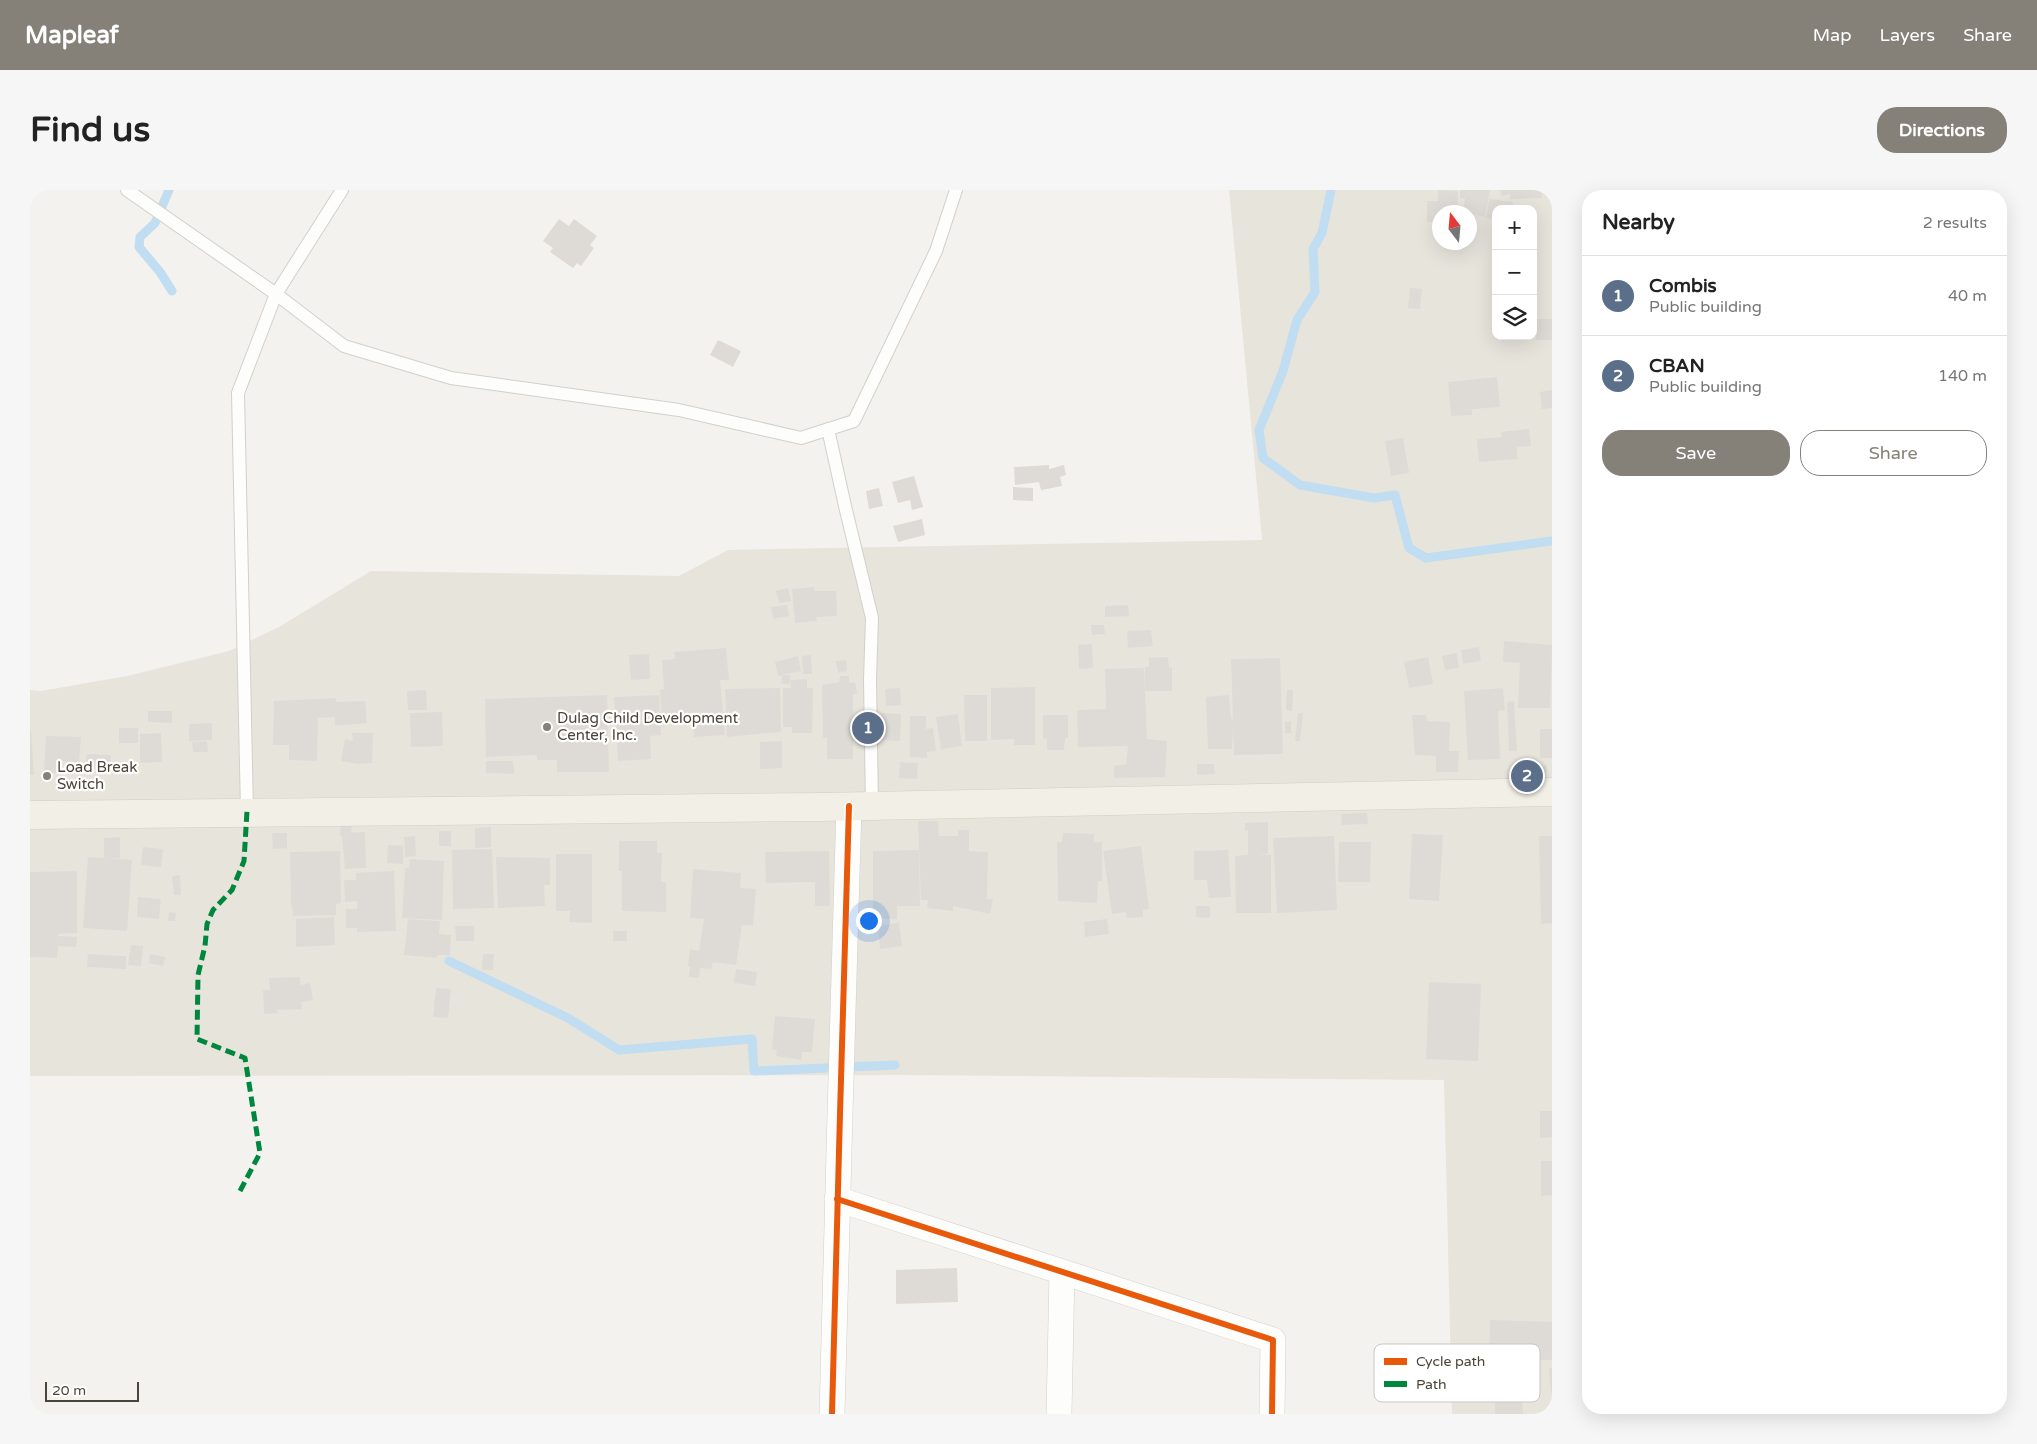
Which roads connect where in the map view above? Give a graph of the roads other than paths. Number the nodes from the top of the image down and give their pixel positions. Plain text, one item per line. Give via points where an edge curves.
1 (127, 190) edge
2 (342, 190) edge
3 (956, 190) edge
4 (276, 294) junction
5 (828, 429) junction
6 (1552, 792) edge
7 (860, 806) junction
8 (247, 811) junction
9 (30, 815) edge
10 (837, 1199) junction
11 (1062, 1272) junction
12 (832, 1414) edge
13 (1059, 1414) edge
14 (1272, 1414) edge

1 - 4 lane
2 - 4 lane
3 - 5 lane via 936,251 854,420
4 - 5 lane via 344,346 451,378 679,410 802,438
4 - 8 lane via 238,393
5 - 7 lane via 872,618
6 - 7 main road
7 - 8 main road
7 - 10 street via 842,1066
8 - 9 main road
10 - 11 street
10 - 12 street
11 - 13 street
11 - 14 street via 1273,1340

